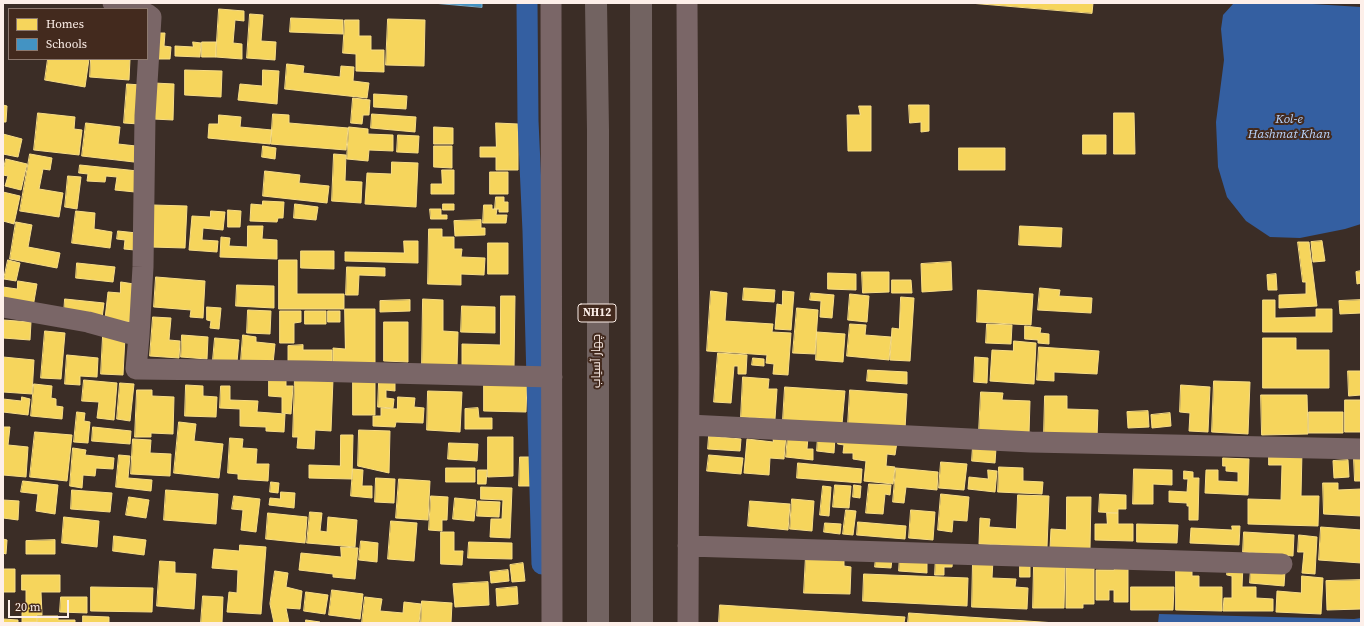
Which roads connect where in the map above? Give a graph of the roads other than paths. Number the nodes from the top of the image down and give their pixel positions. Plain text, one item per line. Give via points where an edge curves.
1 (112, 3) edge
2 (551, 3) edge
3 (596, 3) edge
4 (641, 3) edge
5 (687, 3) edge
6 (139, 8) edge
7 (148, 15) edge
8 (3, 307) edge
9 (139, 336) junction
10 (541, 377) junction
11 (689, 425) junction
12 (1361, 448) edge
13 (688, 546) junction
14 (1282, 564) dead end
15 (552, 623) edge
16 (598, 623) edge
17 (642, 623) edge
18 (688, 623) edge

1 - 6 street
2 - 10 street
3 - 16 highway, چهار آسیاب / NH12
4 - 17 highway
5 - 11 street
7 - 9 street via 151,17 145,116 143,267
8 - 9 street via 88,322
9 - 10 street via 136,369
10 - 15 street
11 - 12 street via 1031,442
11 - 13 street
13 - 14 street
13 - 18 street

